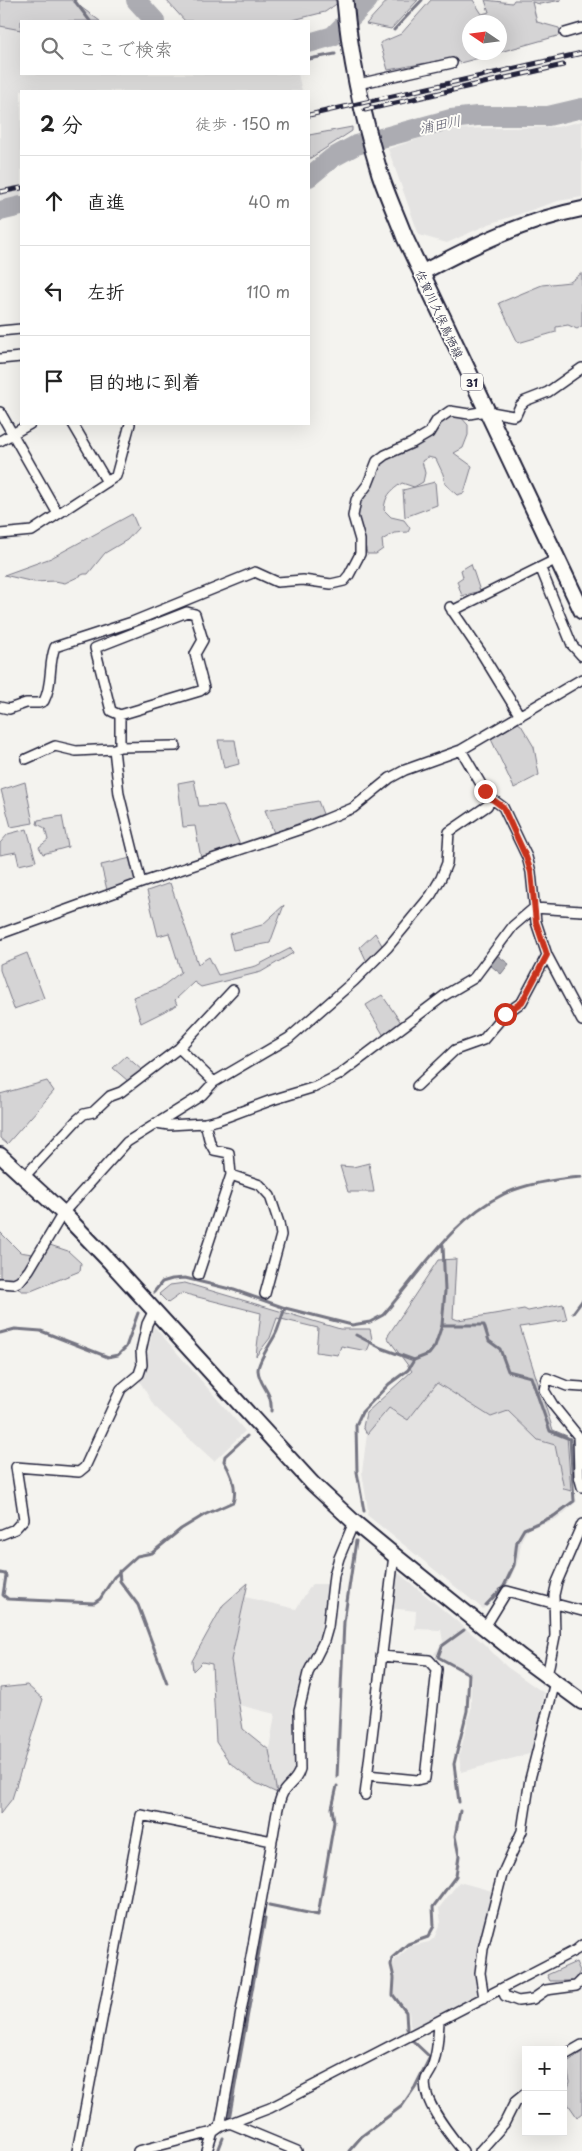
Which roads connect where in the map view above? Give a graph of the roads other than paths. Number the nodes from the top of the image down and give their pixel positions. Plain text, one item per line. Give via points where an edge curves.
1 (345, 0) edge
2 (582, 28) edge
3 (565, 33) dead end
4 (452, 63) dead end
5 (358, 84) junction
6 (582, 209) edge
7 (421, 273) junction
8 (20, 329) edge
9 (0, 331) edge
10 (20, 357) edge
11 (0, 359) edge
12 (582, 368) edge
13 (486, 411) junction
14 (0, 412) edge
15 (28, 425) edge
16 (74, 425) edge
17 (130, 425) edge
18 (12, 434) junction
19 (0, 441) edge
20 (107, 482) junction
21 (58, 514) junction
22 (0, 533) edge
23 (557, 559) junction
24 (541, 569) junction
25 (582, 611) edge
26 (582, 656) edge
27 (582, 680) edge
28 (0, 707) edge
29 (120, 715) junction
30 (520, 716) junction
31 (176, 746) dead end
32 (117, 748) junction
33 (461, 750) junction
34 (26, 759) dead end
35 (492, 799) junction
36 (141, 883) junction
37 (534, 908) junction
38 (582, 911) edge
39 (0, 934) edge
40 (547, 955) junction
41 (233, 990) dead end
42 (582, 1021) edge
43 (179, 1048) junction
44 (214, 1082) junction
45 (417, 1086) dead end
46 (156, 1123) junction
47 (205, 1123) junction
48 (0, 1155) edge
49 (231, 1175) junction
50 (24, 1177) junction
51 (64, 1213) junction
52 (198, 1274) dead end
53 (0, 1283) edge
54 (265, 1294) dead end
55 (154, 1310) junction
56 (582, 1387) edge
57 (582, 1488) edge
58 (354, 1522) junction
59 (582, 1524) edge
60 (0, 1534) edge
61 (394, 1554) junction
62 (554, 1605) junction
63 (582, 1611) edge
64 (485, 1627) junction
65 (381, 1656) junction
66 (551, 1679) junction
67 (582, 1702) edge
68 (367, 1775) junction
69 (365, 1795) dead end
70 (272, 1841) junction
71 (579, 1948) edge
72 (582, 1959) edge
73 (582, 1980) edge
74 (502, 1989) junction
75 (484, 1998) junction
76 (439, 2022) junction
77 (582, 2045) edge
78 (567, 2054) edge
79 (522, 2096) edge
80 (232, 2124) junction
81 (217, 2129) junction
82 (77, 2151) edge
83 (138, 2151) edge
84 (207, 2151) edge
85 (297, 2151) edge
86 (463, 2151) edge
87 (480, 2151) edge

1 - 5 main road, 佐賀川久保鳥栖線 / 31
2 - 3 street
4 - 5 street
5 - 7 main road, 佐賀川久保鳥栖線 / 31 via 381,174
6 - 7 street via 510,230
7 - 13 main road, 佐賀川久保鳥栖線 / 31
8 - 9 street
10 - 11 street
12 - 13 street via 548,392 525,401 516,415
13 - 23 main road, 佐賀川久保鳥栖線 / 31
13 - 28 street via 469,414 450,411 437,420 429,433 377,460 368,484 356,500 353,516 360,540 360,554 344,581 331,584 303,580 277,582 255,572 132,622 55,647 44,701 9,709
14 - 18 street
15 - 18 street
16 - 20 street
17 - 20 street via 116,476
18 - 19 street
18 - 21 street
20 - 21 street
21 - 22 street via 32,531
23 - 24 street
23 - 25 main road, 佐賀川久保鳥栖線 / 31
24 - 26 street via 572,645
24 - 30 street via 451,609
27 - 30 street
29 - 29 street via 200,692 204,688 195,654 203,640 195,614 187,612 95,648 111,711
29 - 32 street
30 - 33 street
31 - 32 street
32 - 34 street via 76,751 55,746
32 - 36 street via 119,794
33 - 35 street
33 - 36 street via 390,778 353,808 307,827
35 - 37 street via 503,807 526,857 531,872
35 - 44 street via 487,806 449,832 447,863 441,878 414,915 350,986 289,1038
36 - 39 street
37 - 38 street
37 - 40 street
37 - 47 street via 513,926 474,978 445,995 339,1075 315,1087
40 - 42 street
40 - 45 street via 522,1002 505,1014 483,1040 455,1050
41 - 43 street
43 - 44 street
43 - 50 street via 121,1092 110,1096 93,1112 84,1114
44 - 46 street via 202,1095
46 - 47 street
46 - 51 street via 128,1142
47 - 49 street via 214,1150 230,1153
48 - 50 street
49 - 52 street
49 - 54 street via 260,1185 270,1196 279,1223 280,1235
50 - 51 street
51 - 53 street via 20,1281
51 - 55 street
55 - 58 street via 312,1483
55 - 60 street via 147,1324 139,1374 121,1389 85,1467 79,1472 16,1466 24,1519 15,1529
56 - 57 street via 567,1386 548,1378 544,1390 578,1436
58 - 61 street
58 - 70 street via 334,1575 324,1641 308,1673 299,1710 298,1777 284,1791
59 - 62 street via 557,1582
61 - 64 street
61 - 65 street
62 - 63 street
62 - 64 street via 507,1591
62 - 66 street
64 - 66 street
65 - 68 street
65 - 68 street via 429,1660 436,1669 425,1778
66 - 67 street
66 - 75 street via 522,1831 502,1875 484,1949 480,1973
68 - 69 street
70 - 81 street
70 - 82 street via 141,1815
71 - 72 street
71 - 74 street
73 - 74 street via 576,1986 546,1990 533,1999 518,2001 505,1996
74 - 75 street
75 - 76 street
76 - 80 street
76 - 86 street via 433,2067 426,2080 429,2101 440,2122
77 - 78 street
79 - 87 street via 515,2102 504,2124
80 - 81 street
80 - 85 street
81 - 83 street
81 - 84 street

